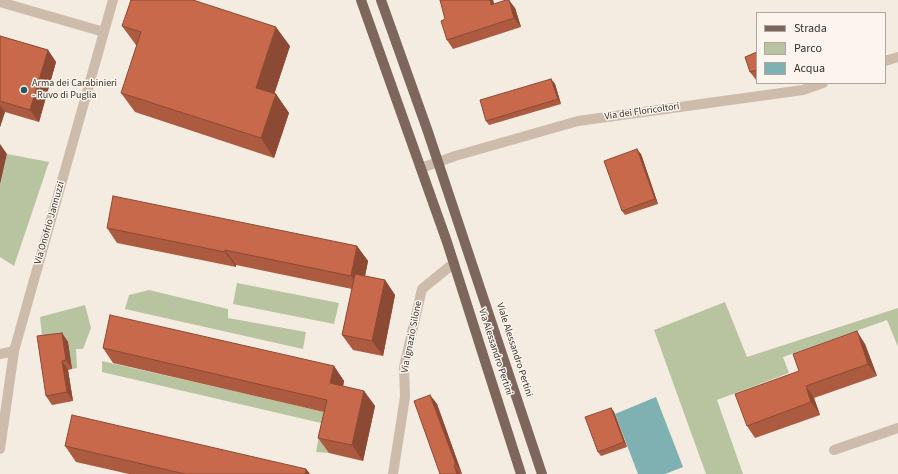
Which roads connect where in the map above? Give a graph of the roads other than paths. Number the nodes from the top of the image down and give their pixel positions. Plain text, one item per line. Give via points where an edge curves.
1 (113, 0) edge
2 (361, 0) edge
3 (381, 0) edge
4 (0, 2) edge
5 (104, 32) junction
6 (898, 57) edge
7 (886, 61) edge
8 (820, 84) edge
9 (438, 162) junction
10 (421, 168) junction
11 (454, 264) junction
12 (14, 351) junction
13 (0, 354) edge
14 (898, 428) edge
15 (0, 448) edge
16 (834, 450) dead end
17 (393, 474) edge
18 (521, 474) edge
19 (542, 474) edge

1 - 5 street, Via Onofrio Jannuzzi
2 - 10 main road, Via Alessandro Pertini
3 - 9 main road, Viale Alessandro Pertini
4 - 5 street
5 - 12 street, Via Onofrio Jannuzzi
6 - 7 street
8 - 9 street, Via dei Floricoltori via 804,90 578,121
9 - 10 street, Via dei Floricoltori
9 - 19 main road, Viale Alessandro Pertini
10 - 11 main road, Via Alessandro Pertini
11 - 17 street, Via Ignazio Silone via 422,289 404,367 405,397
11 - 18 main road, Via Alessandro Pertini
12 - 13 street
12 - 15 street, Via Onofrio Jannuzzi
14 - 16 street

